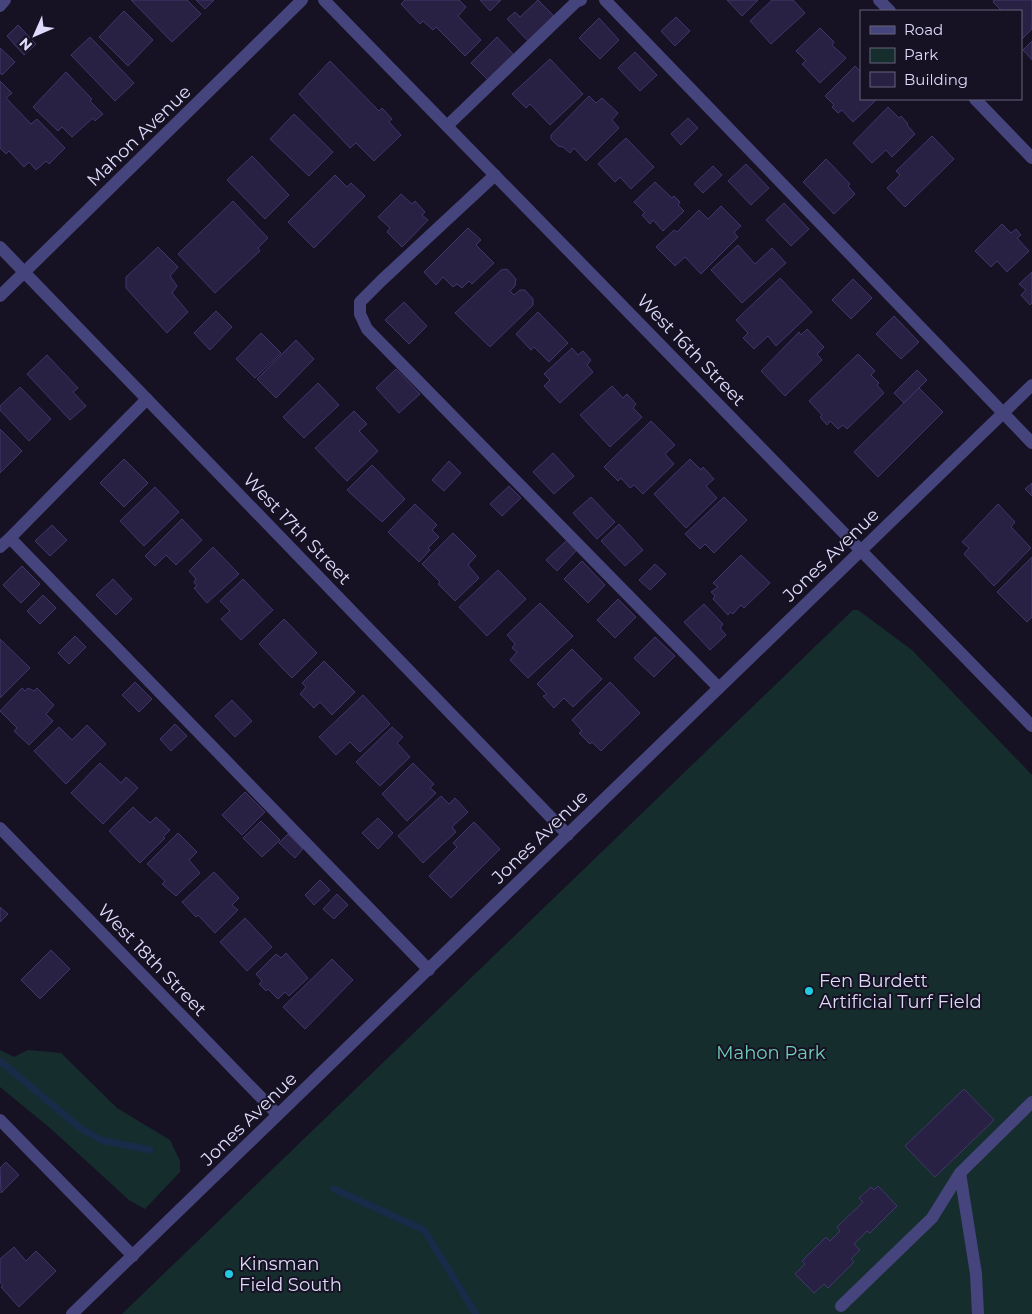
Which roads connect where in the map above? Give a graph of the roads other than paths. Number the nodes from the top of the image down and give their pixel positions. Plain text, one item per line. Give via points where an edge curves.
1 (6, 0) edge
2 (302, 0) edge
3 (324, 0) edge
4 (581, 0) edge
5 (605, 0) edge
6 (879, 0) edge
7 (0, 6) edge
8 (889, 10) edge
9 (976, 100) edge
10 (447, 126) junction
11 (1032, 158) edge
12 (495, 175) junction
13 (0, 247) edge
14 (25, 272) junction
15 (0, 296) edge
16 (1032, 385) edge
17 (147, 399) junction
18 (1003, 412) junction
19 (1032, 443) edge
20 (10, 538) junction
21 (0, 547) edge
22 (861, 550) junction
23 (719, 688) junction
24 (1032, 726) edge
25 (0, 828) edge
26 (568, 835) junction
27 (429, 970) junction
28 (1032, 1102) edge
29 (278, 1116) junction
30 (0, 1120) edge
31 (960, 1173) junction
32 (133, 1256) junction
33 (841, 1306) dead end
34 (72, 1314) edge
35 (978, 1314) edge

1 - 7 street
2 - 14 street, Mahon Avenue
3 - 10 street, West 16th Street
4 - 10 street
5 - 18 street
6 - 8 street
9 - 11 street
10 - 12 street, West 16th Street
12 - 22 street, West 16th Street
12 - 23 street via 360,302 360,314 366,329
13 - 14 street, West 17th Street
14 - 15 street, Mahon Avenue
14 - 17 street, West 17th Street
16 - 18 street, Jones Avenue
17 - 20 street
17 - 26 street, West 17th Street
18 - 19 street
18 - 22 street, Jones Avenue
20 - 21 street
20 - 27 street
22 - 23 street, Jones Avenue
22 - 24 street, West 16th Street
23 - 26 street, Jones Avenue
25 - 29 street, West 18th Street
26 - 27 street, Jones Avenue
27 - 29 street, Jones Avenue
28 - 31 street
29 - 32 street, Jones Avenue
30 - 32 street
31 - 33 street via 932,1218
31 - 35 street via 976,1274
32 - 34 street, Jones Avenue

